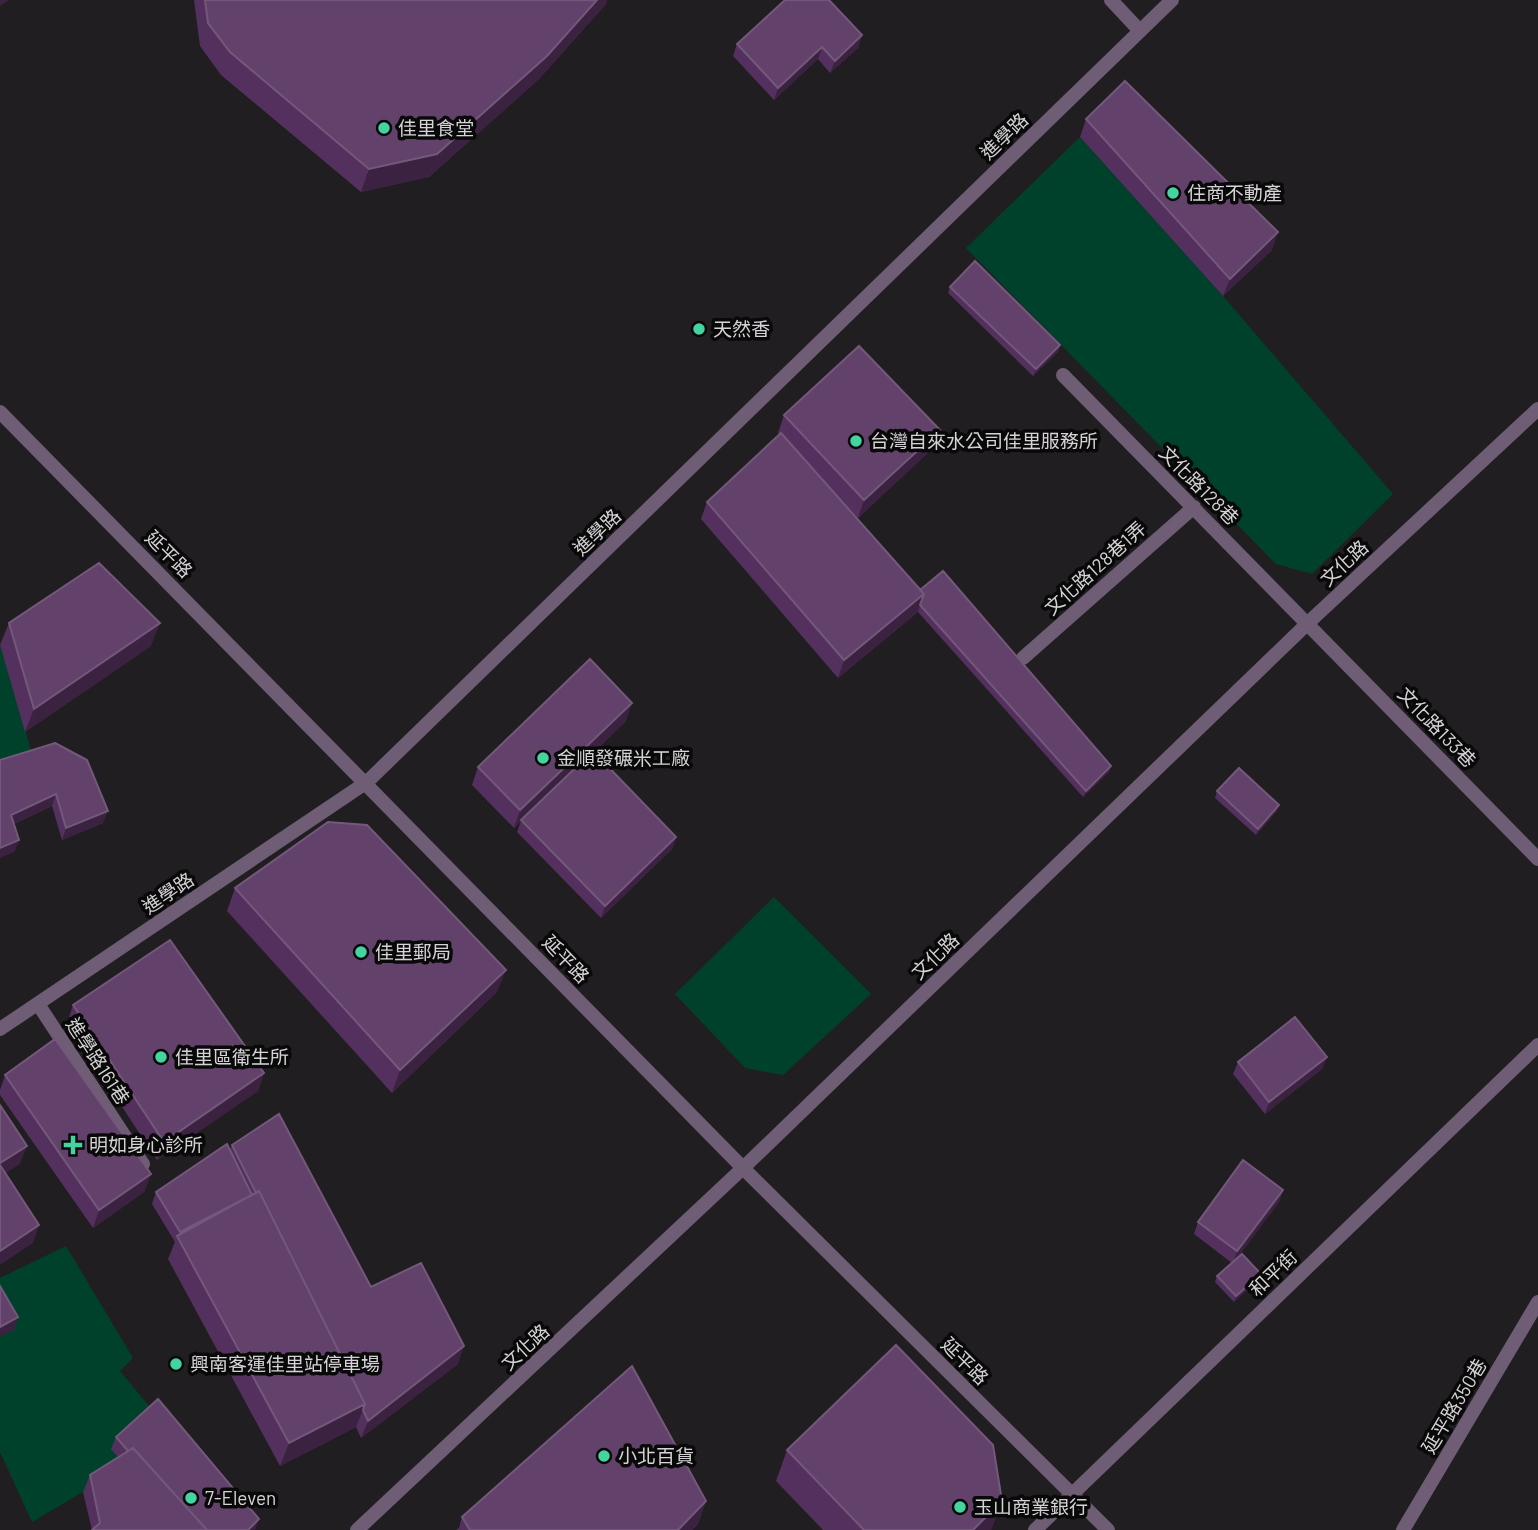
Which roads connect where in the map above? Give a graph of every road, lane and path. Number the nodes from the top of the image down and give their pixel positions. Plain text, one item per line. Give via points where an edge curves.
1 (1111, 0) edge
2 (1172, 0) edge
3 (1140, 31) junction
4 (1063, 375) dead end
5 (1538, 409) edge
6 (0, 412) edge
7 (1194, 507) junction
8 (1308, 622) junction
9 (1023, 658) dead end
10 (367, 782) junction
11 (1538, 859) edge
12 (37, 1004) junction
13 (0, 1029) edge
14 (1538, 1045) edge
15 (743, 1168) junction
16 (150, 1175) edge
17 (1538, 1302) edge
18 (1071, 1494) junction
19 (357, 1530) edge
20 (1035, 1530) edge
21 (1108, 1530) edge
22 (1403, 1530) edge

1 - 3 street
2 - 3 street, 進學路
3 - 10 street, 進學路
4 - 7 street, 文化路128巷
5 - 8 street, 文化路
6 - 10 street, 延平路
7 - 8 street, 文化路128巷
7 - 9 street, 文化路128巷1弄
8 - 11 street, 文化路133巷
8 - 15 street, 文化路
10 - 12 street, 進學路
10 - 15 street, 延平路
12 - 13 street, 進學路
12 - 16 street, 進學路161巷
14 - 18 street, 和平街
15 - 18 street, 延平路
15 - 19 street, 文化路
17 - 22 street, 延平路350巷
18 - 20 street, 和平街
18 - 21 street, 延平路

